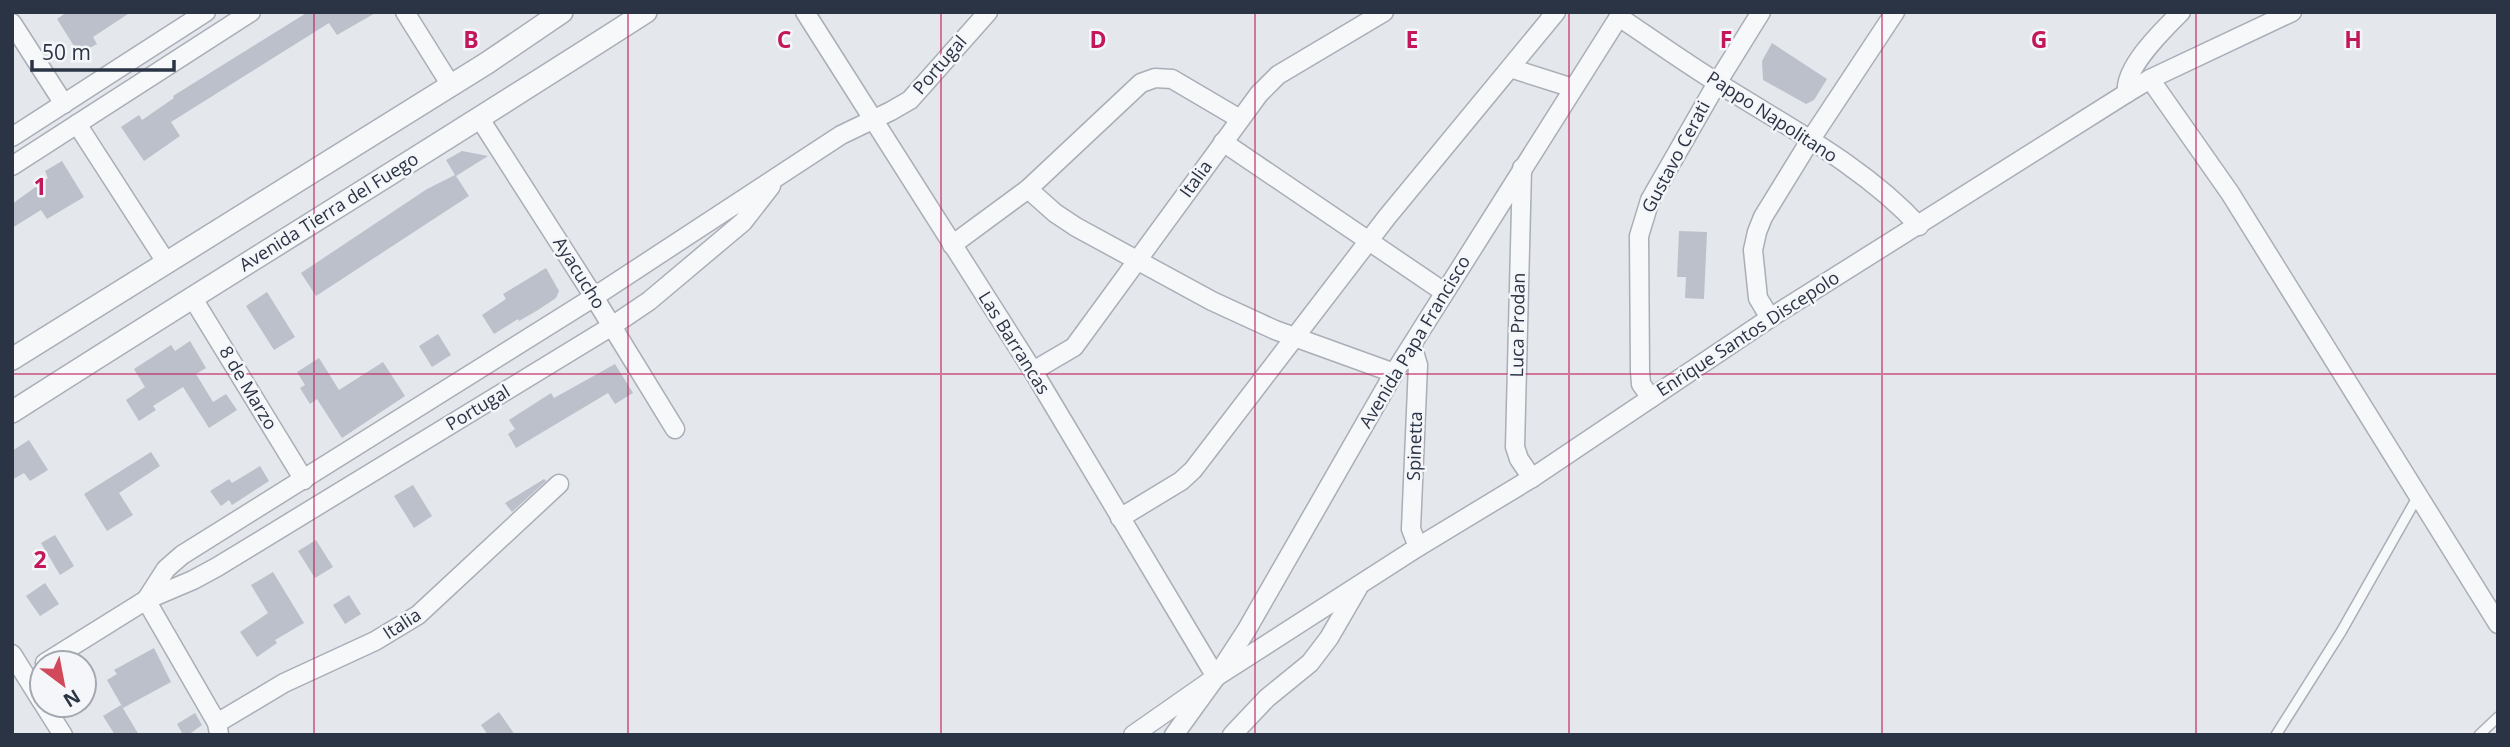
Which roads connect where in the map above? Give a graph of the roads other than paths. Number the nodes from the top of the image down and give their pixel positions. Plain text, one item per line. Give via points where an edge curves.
1 (206, 12) edge
2 (251, 12) edge
3 (405, 12) edge
4 (562, 12) edge
5 (646, 12) edge
6 (805, 12) edge
7 (988, 12) edge
8 (1384, 12) edge
9 (1556, 12) edge
10 (1761, 12) edge
11 (1895, 12) edge
12 (2181, 12) edge
13 (2292, 12) edge
14 (1620, 15) edge
15 (12, 23) edge
16 (1510, 68) junction
17 (2150, 79) junction
18 (1717, 83) junction
19 (450, 84) junction
20 (1573, 88) junction
21 (2127, 93) junction
22 (64, 104) junction
23 (480, 119) junction
24 (1240, 119) junction
25 (873, 120) junction
26 (77, 124) junction
27 (12, 137) edge
28 (1811, 139) junction
29 (1223, 142) junction
30 (12, 166) edge
31 (1522, 167) junction
32 (780, 175) junction
33 (1028, 189) junction
34 (1919, 226) junction
35 (1369, 241) junction
36 (951, 246) junction
37 (1138, 259) junction
38 (166, 262) junction
39 (1444, 292) junction
40 (594, 296) junction
41 (192, 297) junction
42 (1770, 318) junction
43 (612, 326) junction
44 (1293, 338) junction
45 (1412, 345) junction
46 (12, 359) edge
47 (1033, 371) junction
48 (1394, 373) junction
49 (1651, 398) junction
50 (12, 412) edge
51 (675, 429) dead end
52 (1532, 478) junction
53 (304, 480) junction
54 (559, 484) dead end
55 (2418, 496) junction
56 (1121, 518) junction
57 (1418, 547) junction
58 (1359, 585) junction
59 (146, 600) junction
60 (2498, 624) edge
61 (68, 649) edge
62 (12, 654) edge
63 (1216, 677) junction
64 (19, 680) edge
65 (2498, 717) edge
66 (53, 719) edge
67 (218, 729) edge
68 (63, 735) edge
69 (1133, 735) edge
70 (1174, 735) edge
71 (1232, 735) edge
72 (2276, 735) edge
73 (2479, 735) edge

1 - 22 street
2 - 26 street
3 - 19 street
4 - 19 street
5 - 23 street, Avenida Tierra del Fuego
6 - 25 street, Las Barrancas
7 - 25 street, Portugal via 910,100
8 - 24 street, Italia via 1278,75
9 - 16 street
10 - 18 street, Gustavo Cerati
11 - 28 street
12 - 21 street via 2131,72
13 - 17 street, Enrique Santos Discepolo
14 - 18 street, Pappo Napolitano
14 - 20 street, Avenida Papa Francisco
15 - 22 street
16 - 20 street
16 - 35 street
17 - 21 street, Enrique Santos Discepolo
17 - 55 street via 2230,193
18 - 28 street, Pappo Napolitano
18 - 49 street, Gustavo Cerati via 1650,200 1639,236 1640,371 1641,384
19 - 38 street
20 - 31 street, Avenida Papa Francisco
21 - 34 street, Enrique Santos Discepolo
22 - 27 street
23 - 40 street, Ayacucho
23 - 41 street, Avenida Tierra del Fuego
24 - 29 street, Italia
24 - 33 street via 1172,79 1156,78 1141,83
25 - 32 street, Portugal
25 - 36 street, Las Barrancas
26 - 30 street
26 - 38 street
28 - 34 street, Pappo Napolitano via 1897,202
28 - 42 street via 1756,232 1753,250 1758,298
29 - 35 street
29 - 37 street, Italia
31 - 39 street, Avenida Papa Francisco
31 - 52 street, Luca Prodan via 1516,447
32 - 40 street, Portugal
32 - 43 street, Portugal via 743,222
33 - 36 street
33 - 37 street via 1076,227
34 - 42 street, Enrique Santos Discepolo
35 - 39 street
35 - 44 street
36 - 47 street, Las Barrancas
37 - 44 street via 1212,301
37 - 47 street, Italia via 1074,347
38 - 46 street
39 - 45 street, Avenida Papa Francisco
40 - 43 street, Ayacucho
40 - 53 street, Portugal
41 - 50 street, Avenida Tierra del Fuego
41 - 53 street, 8 de Marzo
42 - 49 street, Enrique Santos Discepolo
43 - 51 street, Ayacucho
43 - 59 street, Portugal via 217,567
44 - 48 street
44 - 56 street via 1181,481
45 - 48 street, Avenida Papa Francisco
45 - 57 street, Spinetta via 1418,365 1411,529
47 - 56 street, Las Barrancas
48 - 63 street, Avenida Papa Francisco
49 - 52 street, Enrique Santos Discepolo
52 - 57 street, Enrique Santos Discepolo
53 - 59 street, Portugal via 182,555 166,569
54 - 67 street, Italia via 418,615 375,641 284,683
55 - 60 street
55 - 72 lane
56 - 63 street, Las Barrancas
57 - 58 street, Enrique Santos Discepolo
58 - 63 street, Enrique Santos Discepolo
58 - 71 street via 1310,663
59 - 61 street, Portugal
59 - 67 street
62 - 64 street
63 - 69 street, Enrique Santos Discepolo
63 - 70 street, Avenida Papa Francisco
65 - 73 lane
66 - 68 street

